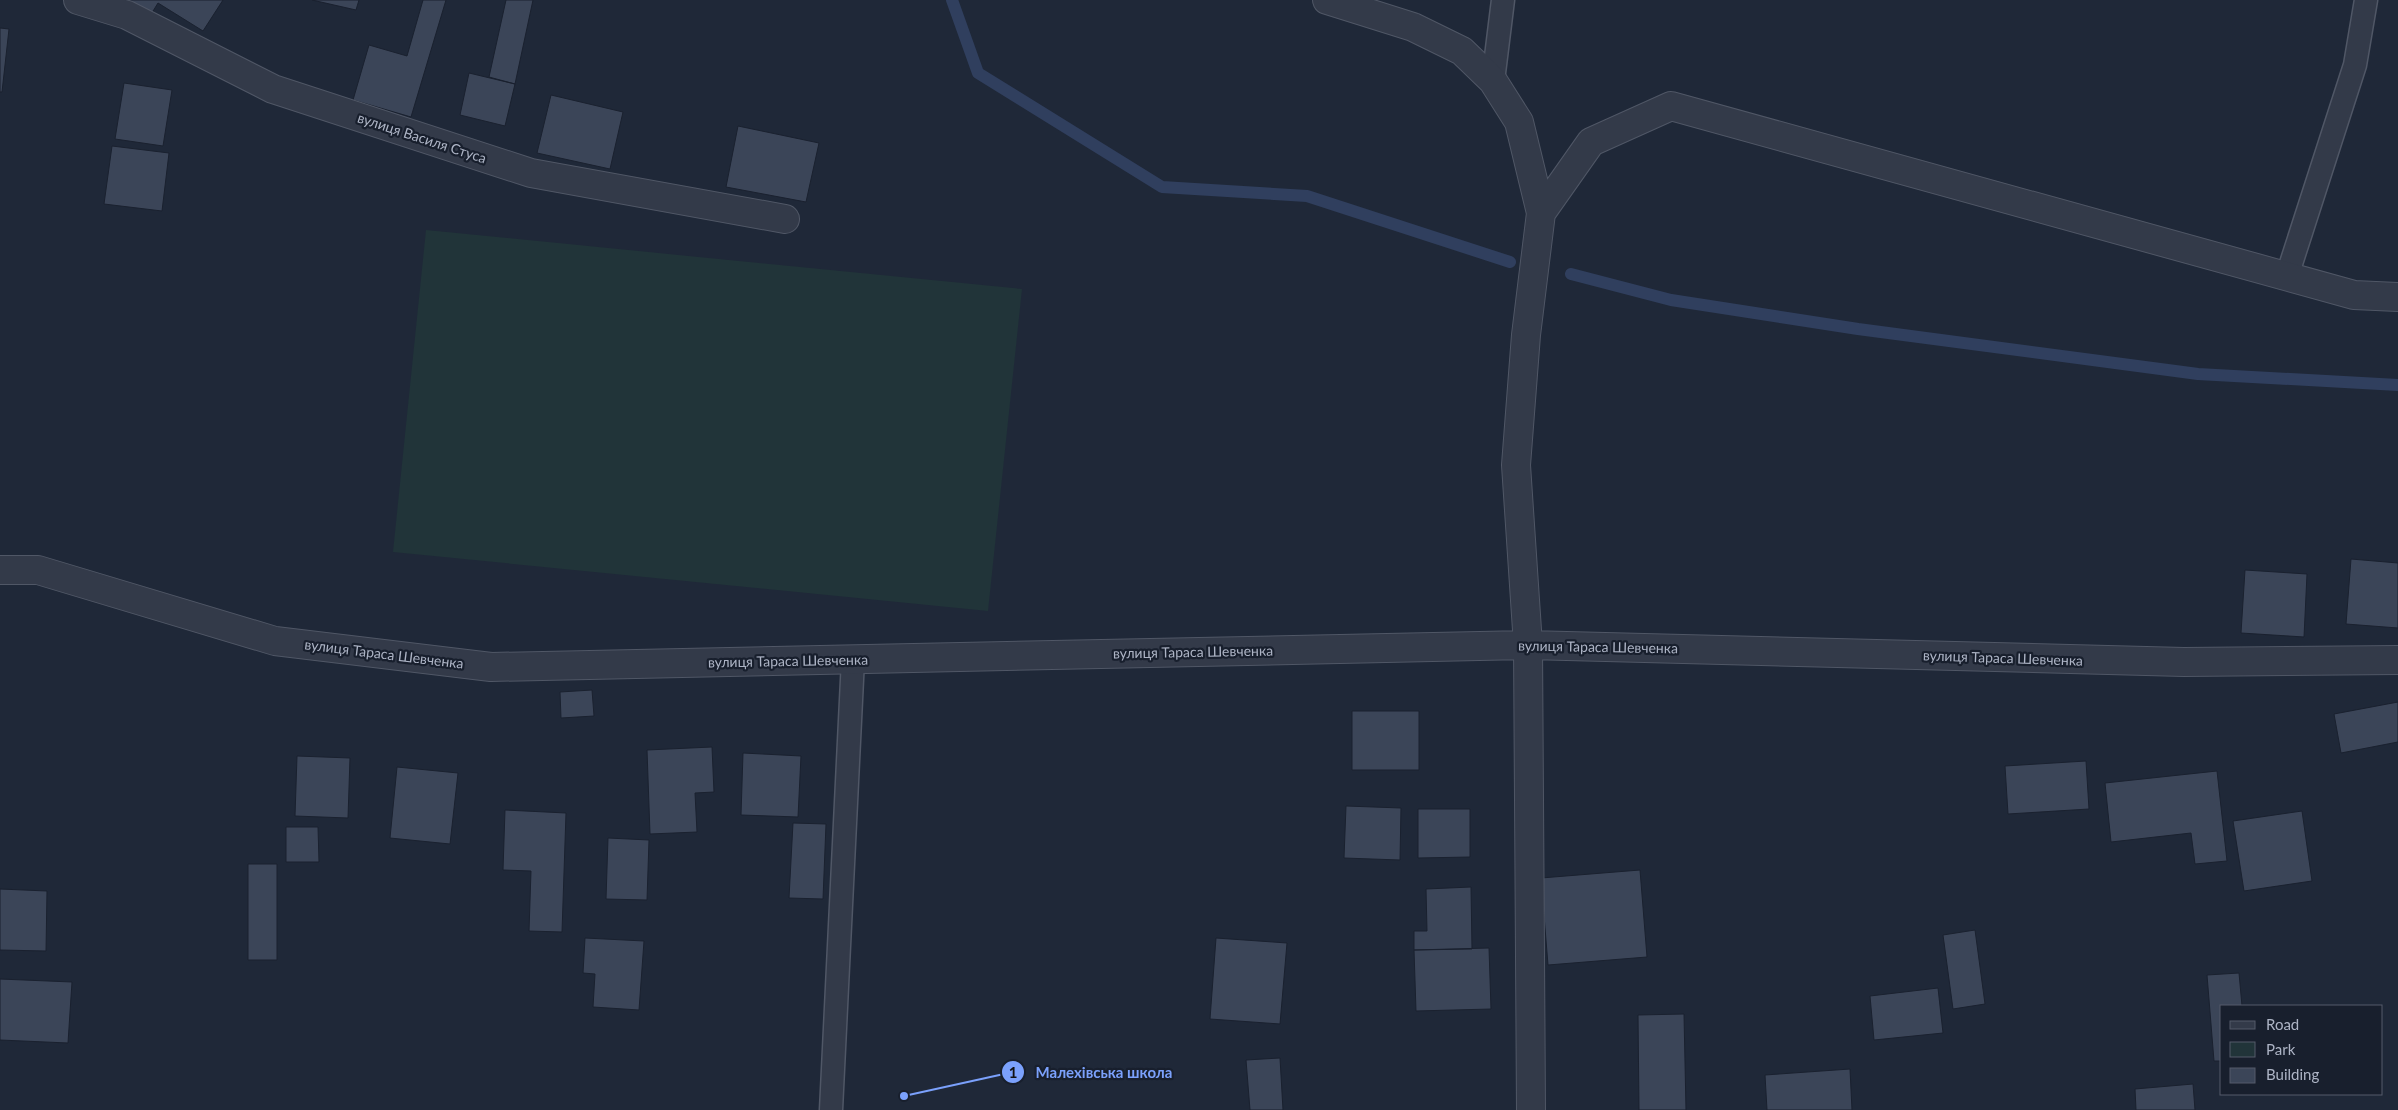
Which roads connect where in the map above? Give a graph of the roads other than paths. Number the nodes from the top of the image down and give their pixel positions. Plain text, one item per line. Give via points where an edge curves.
1 (78, 0) edge
2 (1503, 0) edge
3 (2366, 0) edge
4 (1340, 2) edge
5 (1493, 81) junction
6 (1540, 213) junction
7 (785, 219) dead end
8 (2287, 276) junction
9 (2398, 297) edge
10 (0, 570) edge
11 (1528, 645) junction
12 (853, 659) junction
13 (2398, 660) edge
14 (831, 1110) edge
15 (1531, 1110) edge

1 - 7 street, вулиця Василя Стуса via 127,15 273,89 531,173
2 - 5 lane
3 - 8 lane via 2355,65
4 - 5 street via 1413,27 1462,51
5 - 6 street via 1519,122
6 - 8 street via 1592,142 1671,106
6 - 11 street via 1516,465
8 - 9 street via 2354,295
10 - 12 street, вулиця Тараса Шевченка via 38,570 275,641 491,667
11 - 12 street, вулиця Тараса Шевченка
11 - 13 street, вулиця Тараса Шевченка via 2184,662
11 - 15 street
12 - 14 lane

